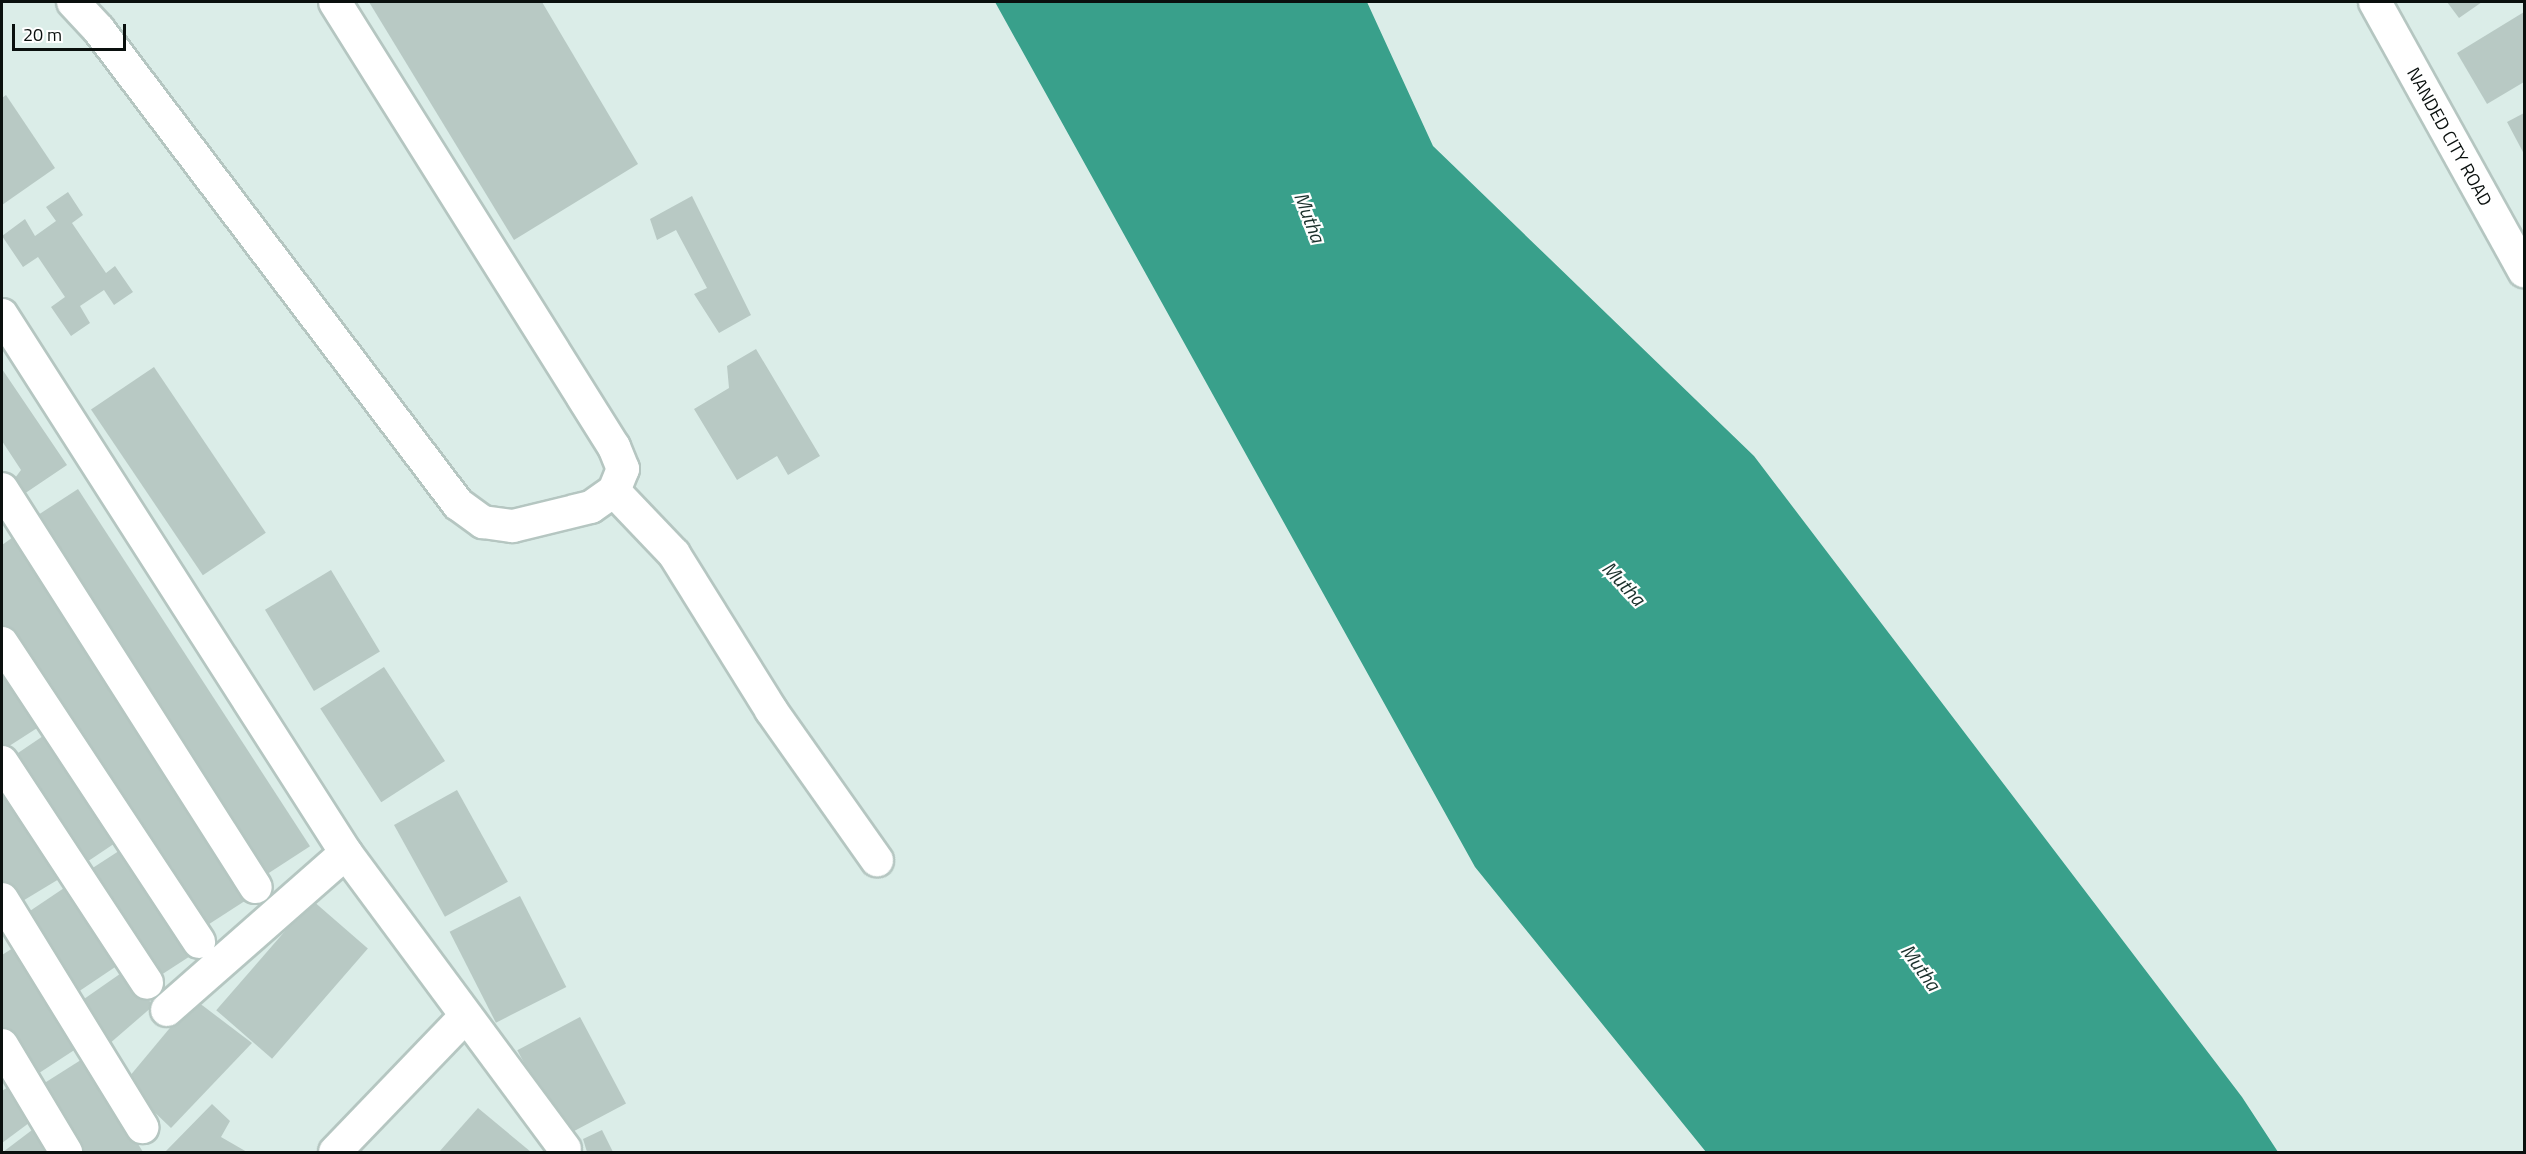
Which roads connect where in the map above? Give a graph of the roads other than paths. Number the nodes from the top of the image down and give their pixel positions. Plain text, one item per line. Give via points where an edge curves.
1 (73, 2) edge
2 (335, 2) edge
3 (2375, 2) edge
4 (2523, 265) edge
5 (2, 315) edge
6 (2, 489) edge
7 (615, 491) junction
8 (2, 643) edge
9 (2, 762) edge
10 (346, 853) junction
11 (877, 860) dead end
12 (255, 887) dead end
13 (2, 899) edge
14 (199, 942) dead end
15 (147, 983) dead end
16 (167, 1010) dead end
17 (464, 1018) junction
18 (2, 1045) edge
19 (142, 1127) dead end
20 (565, 1149) dead end
21 (66, 1152) edge
22 (335, 1152) edge

1 - 7 street via 99,30 458,504 483,522 513,526 591,507
2 - 7 street via 614,447 624,469
3 - 4 street, NANDED CITY ROAD
5 - 10 street
6 - 12 street
7 - 11 street via 674,554 771,710
8 - 14 street
9 - 15 street
10 - 16 street
10 - 17 street
13 - 19 street
17 - 20 street
17 - 22 street
18 - 21 street

